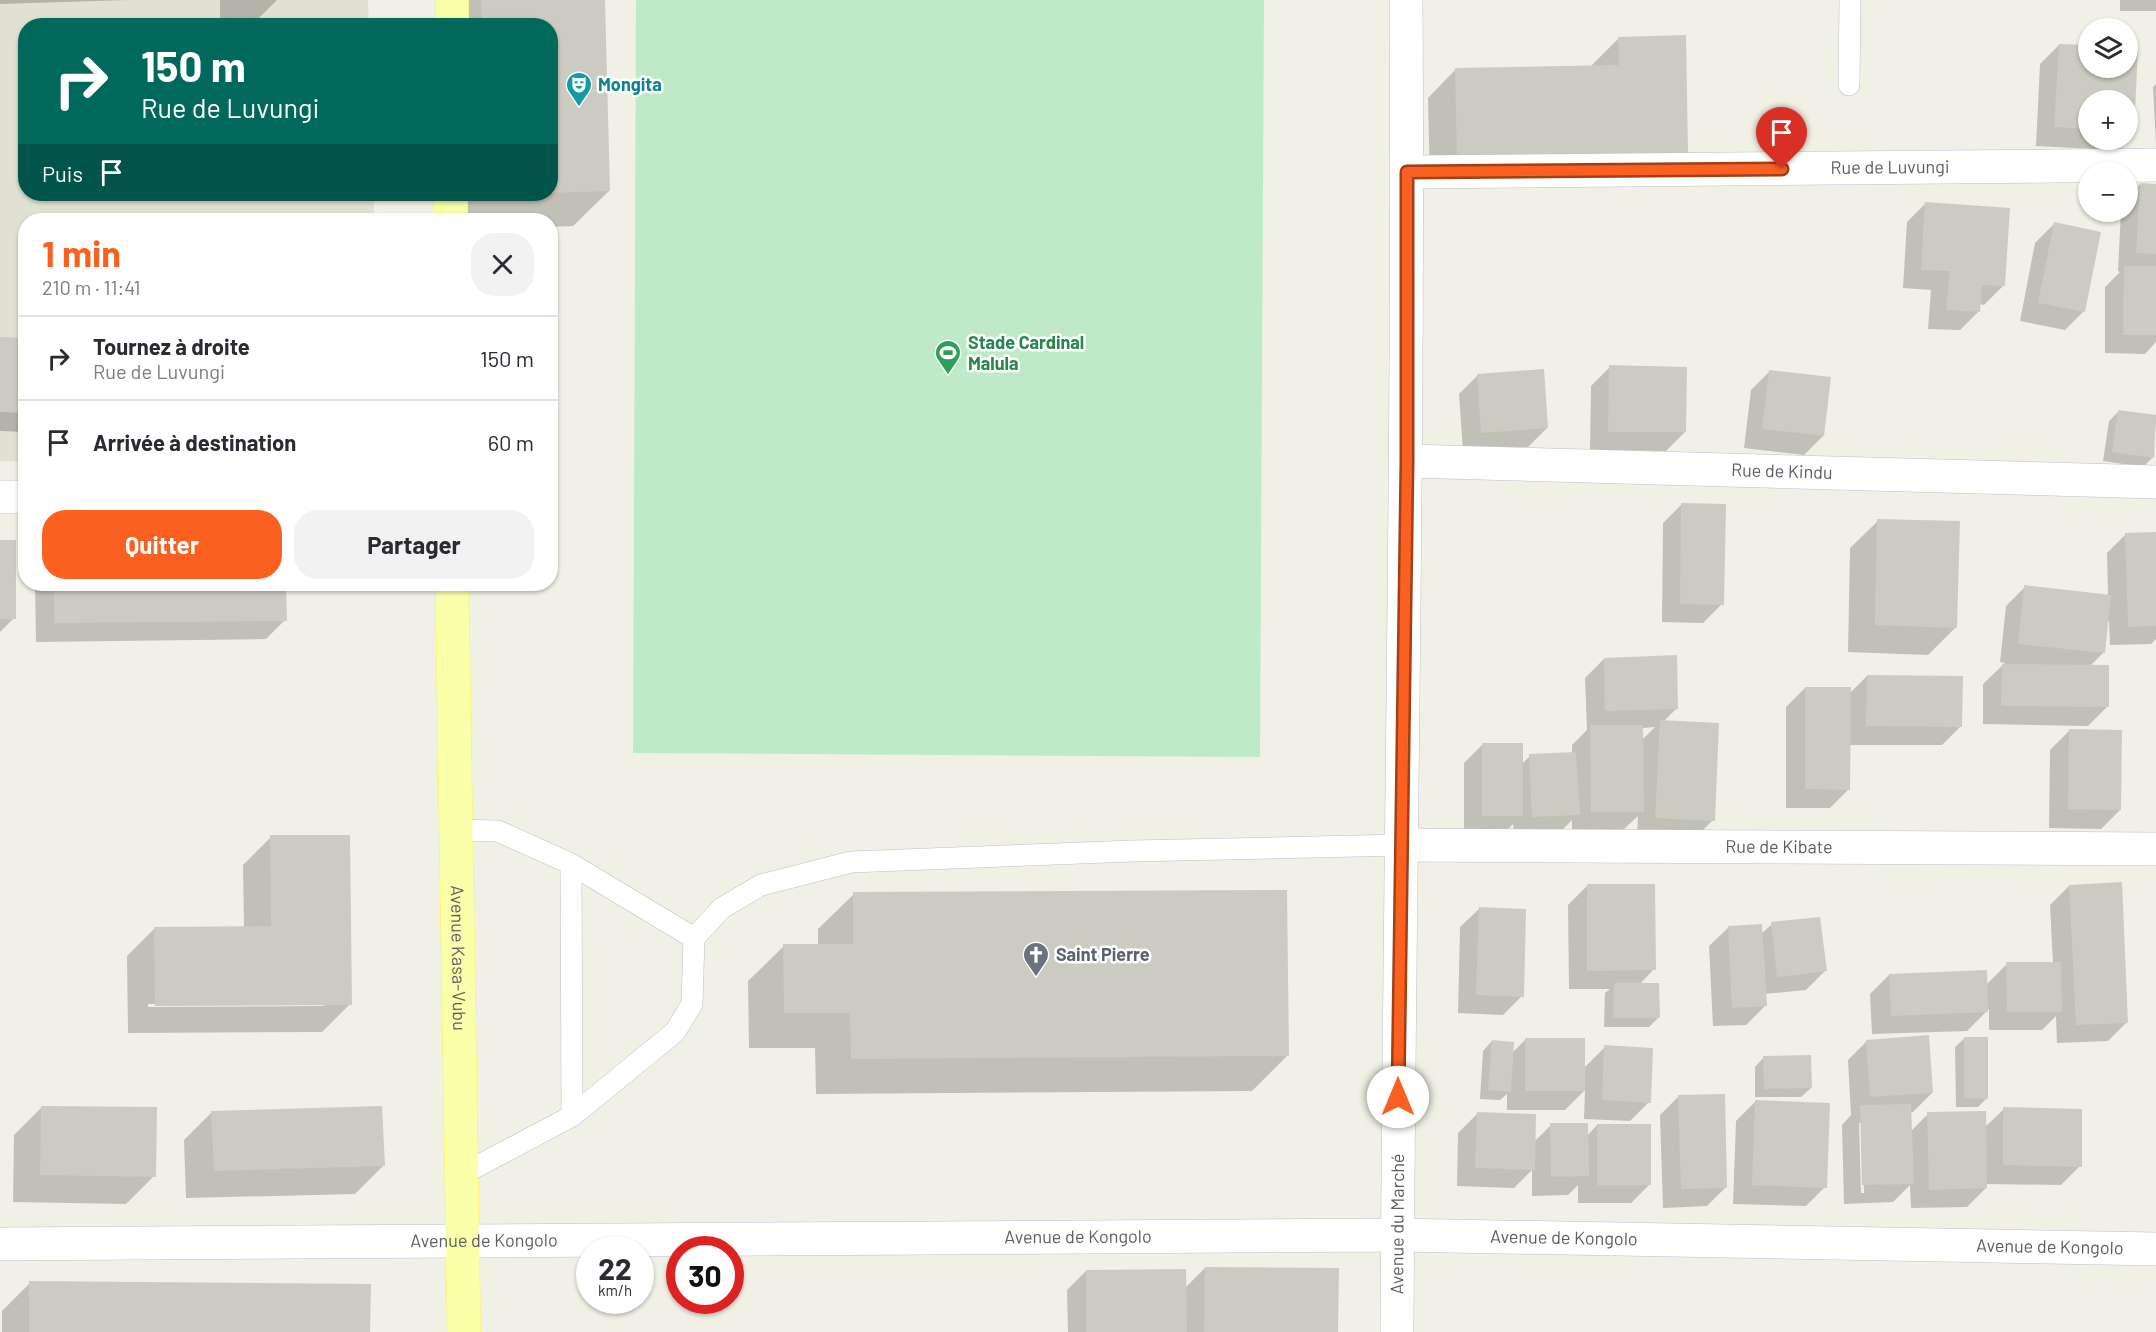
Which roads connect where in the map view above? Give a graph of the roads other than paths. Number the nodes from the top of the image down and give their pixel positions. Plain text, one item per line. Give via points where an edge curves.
1 (452, 0) edge
2 (1406, 0) edge
3 (1850, 0) edge
4 (452, 18) edge
5 (1849, 85) dead end
6 (2156, 165) edge
7 (1407, 172) junction
8 (1407, 461) junction
9 (2156, 482) edge
10 (0, 497) edge
11 (18, 497) edge
12 (452, 591) edge
13 (456, 830) junction
14 (1401, 845) junction
15 (2156, 849) edge
16 (571, 864) junction
17 (694, 938) junction
18 (572, 1116) junction
19 (461, 1175) junction
20 (1397, 1235) junction
21 (462, 1241) junction
22 (0, 1244) edge
23 (2156, 1249) edge
24 (464, 1332) edge
25 (1397, 1332) edge

1 - 4 main road
2 - 7 street, Avenue du Marché
3 - 5 lane
6 - 7 street, Rue de Luvungi
7 - 8 street, Avenue du Marché
8 - 9 street, Rue de Kindu
8 - 14 street, Avenue du Marché
10 - 11 street
12 - 13 main road, Avenue Kasa-Vubu
13 - 16 lane via 498,831
13 - 19 main road, Avenue Kasa-Vubu
14 - 15 street, Rue de Kibate
14 - 17 lane via 851,862 761,885 722,908
14 - 20 street, Avenue du Marché
16 - 17 lane
16 - 18 lane
17 - 18 lane via 692,1004 675,1032
18 - 19 lane
19 - 21 main road, Avenue Kasa-Vubu
20 - 21 street, Avenue de Kongolo
20 - 23 street, Avenue de Kongolo
20 - 25 street, Avenue du Marché
21 - 22 street, Avenue de Kongolo
21 - 24 main road, Avenue Kasa-Vubu

